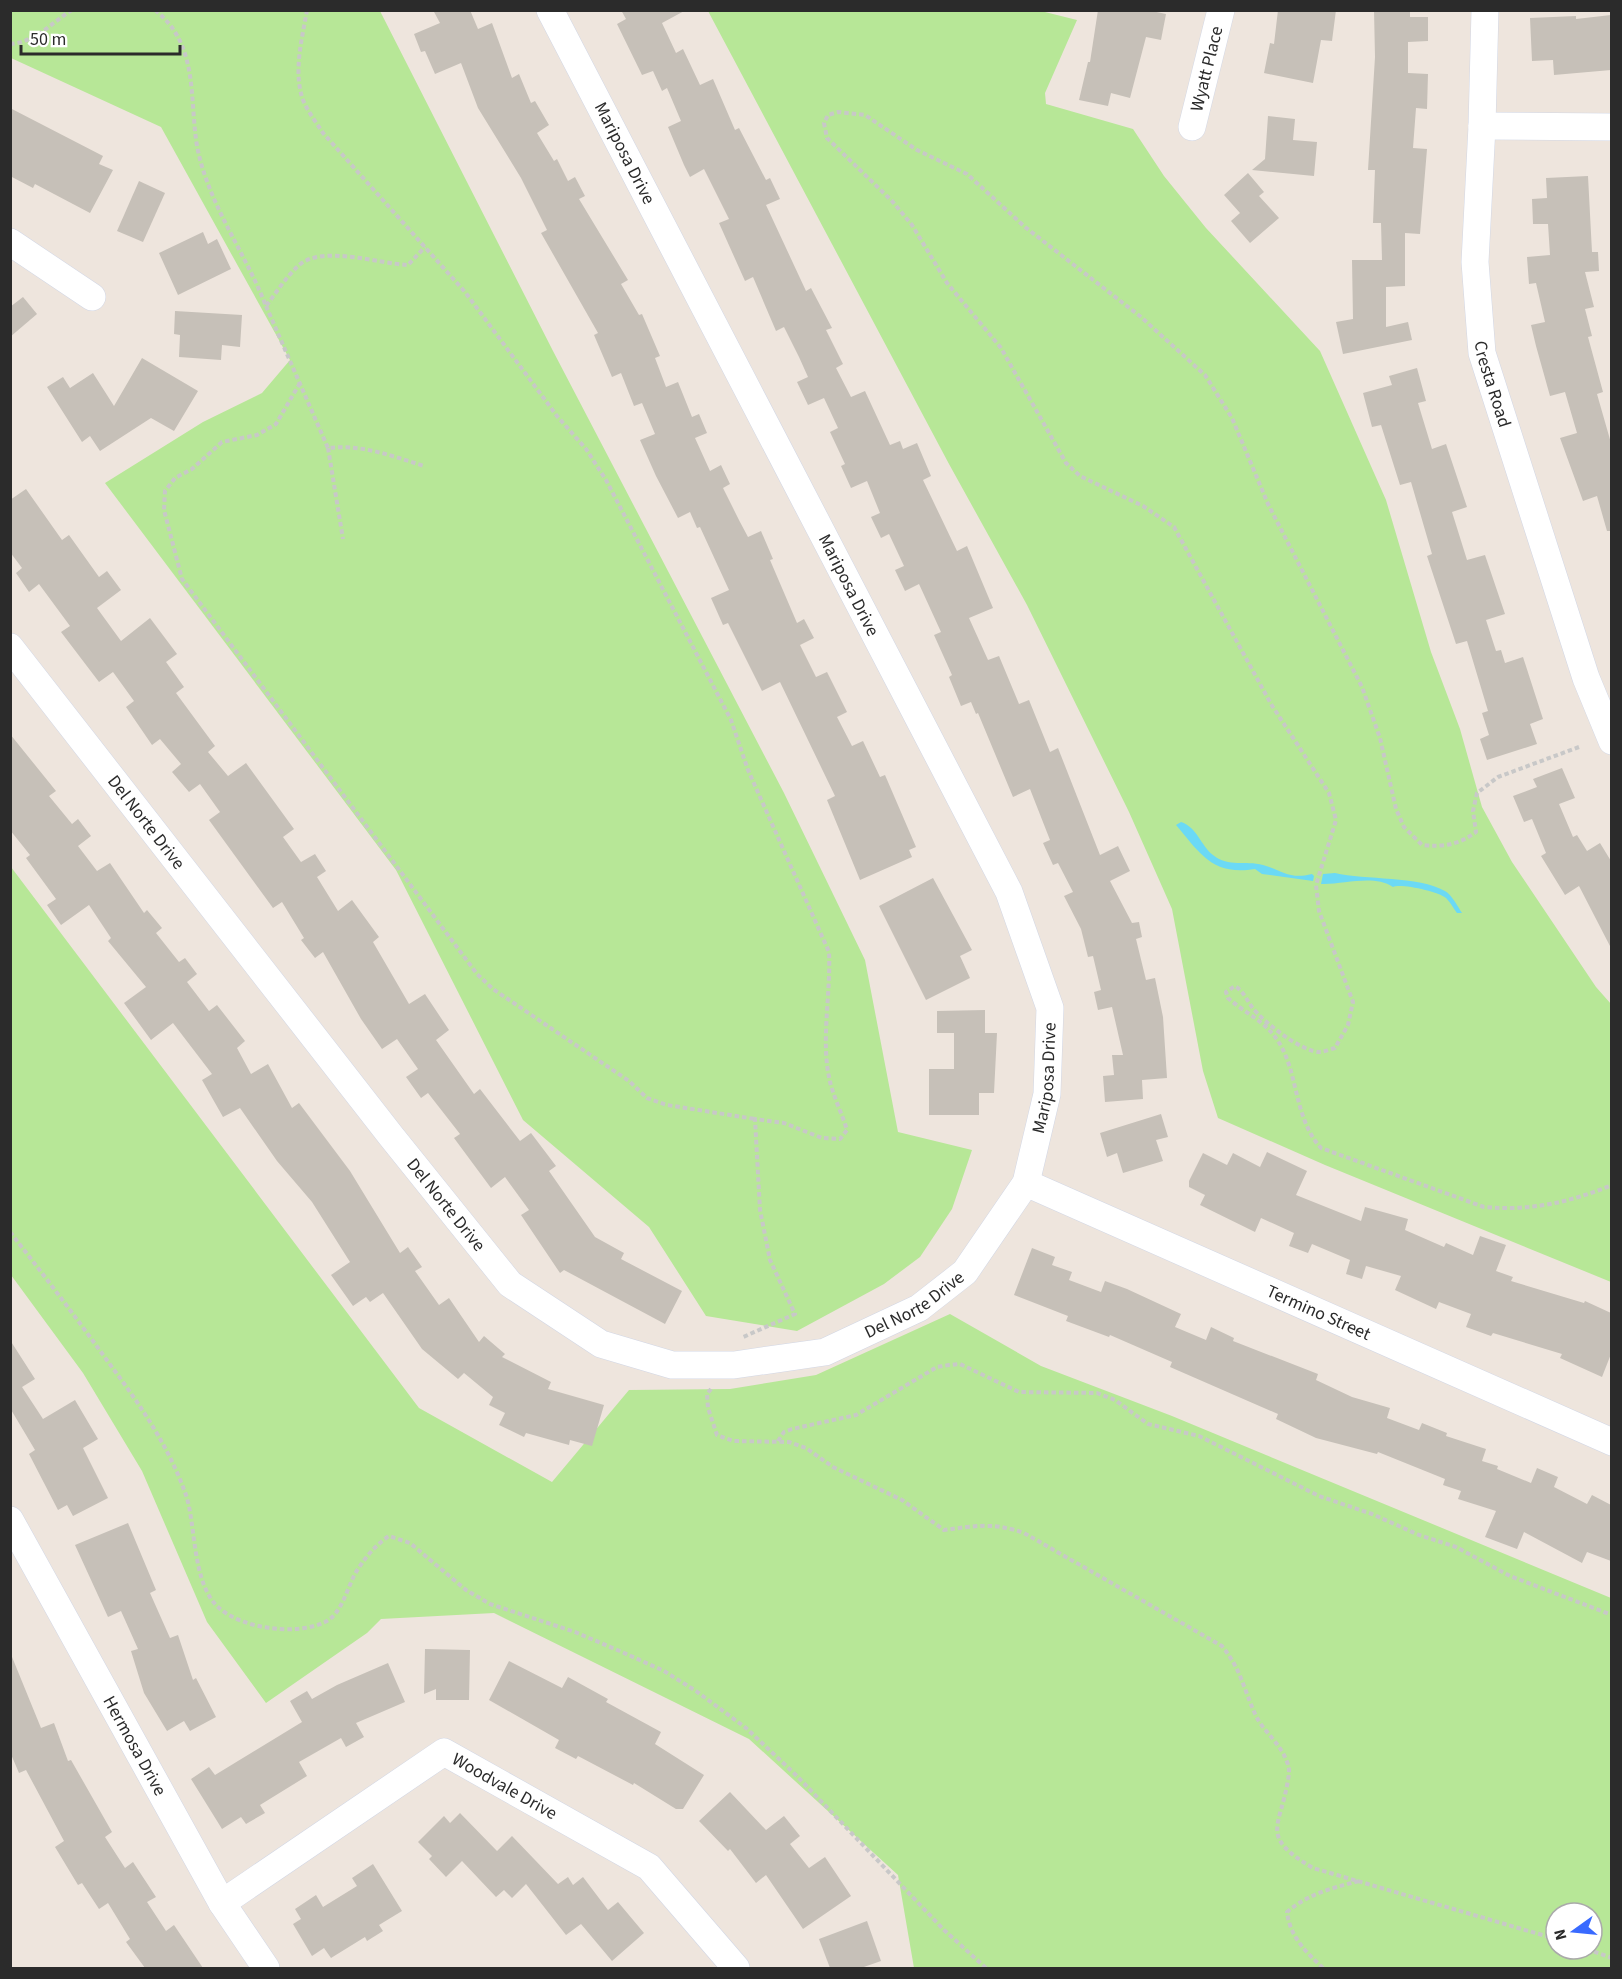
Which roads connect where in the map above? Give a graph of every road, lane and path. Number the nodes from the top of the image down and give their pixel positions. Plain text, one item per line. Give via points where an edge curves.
1 (72, 10) edge
2 (155, 10) edge
3 (307, 10) edge
4 (550, 10) edge
5 (1221, 10) edge
6 (1485, 10) edge
7 (10, 44) edge
8 (1482, 126) junction
9 (1192, 127) dead end
10 (1611, 127) edge
11 (10, 242) edge
12 (425, 247) junction
13 (92, 297) dead end
14 (266, 306) junction
15 (300, 383) junction
16 (328, 448) junction
17 (424, 466) dead end
18 (343, 539) dead end
19 (10, 646) edge
20 (1611, 741) edge
21 (1579, 747) dead end
22 (755, 1119) junction
23 (1026, 1183) junction
24 (1611, 1185) edge
25 (10, 1232) edge
26 (730, 1365) junction
27 (778, 1441) junction
28 (1611, 1442) edge
29 (10, 1520) edge
30 (1611, 1615) edge
31 (1359, 1881) junction
32 (222, 1903) junction
33 (1544, 1935) edge
34 (266, 1968) edge
35 (736, 1968) edge
36 (986, 1968) edge
37 (1323, 1968) edge

1 - 7 path via 38,35 23,43
2 - 14 path via 165,18 186,51 204,173
3 - 12 path via 298,58 303,99 323,133
4 - 23 street, Mariposa Drive via 1009,892 1050,1008 1047,1094
5 - 9 street, Wyatt Place
6 - 8 street, Cresta Road
8 - 10 street
8 - 20 street, Cresta Road via 1475,262 1482,353 1586,678
11 - 13 street
12 - 14 path via 408,265 314,256 300,264
12 - 22 path via 465,292 606,480 731,720 748,770 829,952 826,1055 829,1079 847,1130 840,1139 822,1138 784,1123
14 - 15 path
15 - 16 path
15 - 22 path via 276,424 257,435 222,442 192,469 175,478 165,492 164,510 182,579 477,975 629,1081 647,1098 667,1105
16 - 17 path via 375,450
16 - 18 path
19 - 26 street, Del Norte Drive via 383,1127 510,1284 601,1344 672,1365
21 - 24 path via 1498,777 1477,793 1473,811 1476,832 1462,842 1444,847 1422,845 1404,827 1396,808 1380,738 1362,687 1268,504 1232,418 1205,375 1141,317 1025,227 967,174 917,150 865,115 828,115 824,123 827,138 912,225 947,283 1001,348 1066,463 1080,476 1143,506 1174,527 1271,704 1329,793 1336,820 1316,885 1319,911 1353,1002 1348,1024 1335,1048 1320,1052 1299,1045 1264,1021 1245,992 1236,986 1226,992 1228,998 1272,1032 1303,1120 1314,1140 1321,1148 1484,1207 1544,1207
22 - 26 path via 760,1210 770,1260 795,1314 738,1340
23 - 26 street, Del Norte Drive via 965,1272 919,1308 825,1352
23 - 28 street, Termino Street
25 - 36 path via 141,1406 170,1452 187,1498 200,1570 216,1606 234,1618 254,1624 295,1629 327,1621 375,1545 389,1536 410,1543 466,1590 490,1604 575,1632 664,1671 746,1728
26 - 27 path via 707,1394 717,1435 733,1441
27 - 30 path via 784,1432 856,1414 938,1367 960,1364 1019,1392 1097,1393 1114,1400 1148,1425 1199,1436 1319,1496 1456,1547 1510,1576
27 - 31 path via 806,1448 833,1467 902,1500 944,1530 979,1525 1003,1526 1024,1533 1222,1646 1238,1665 1257,1716 1288,1762 1277,1835 1288,1853 1313,1868
29 - 32 street, Hermosa Drive
31 - 33 path
31 - 37 path via 1302,1899 1287,1912 1288,1927
32 - 34 street, Hermosa Drive
32 - 35 street, Woodvale Drive via 444,1752 649,1867

